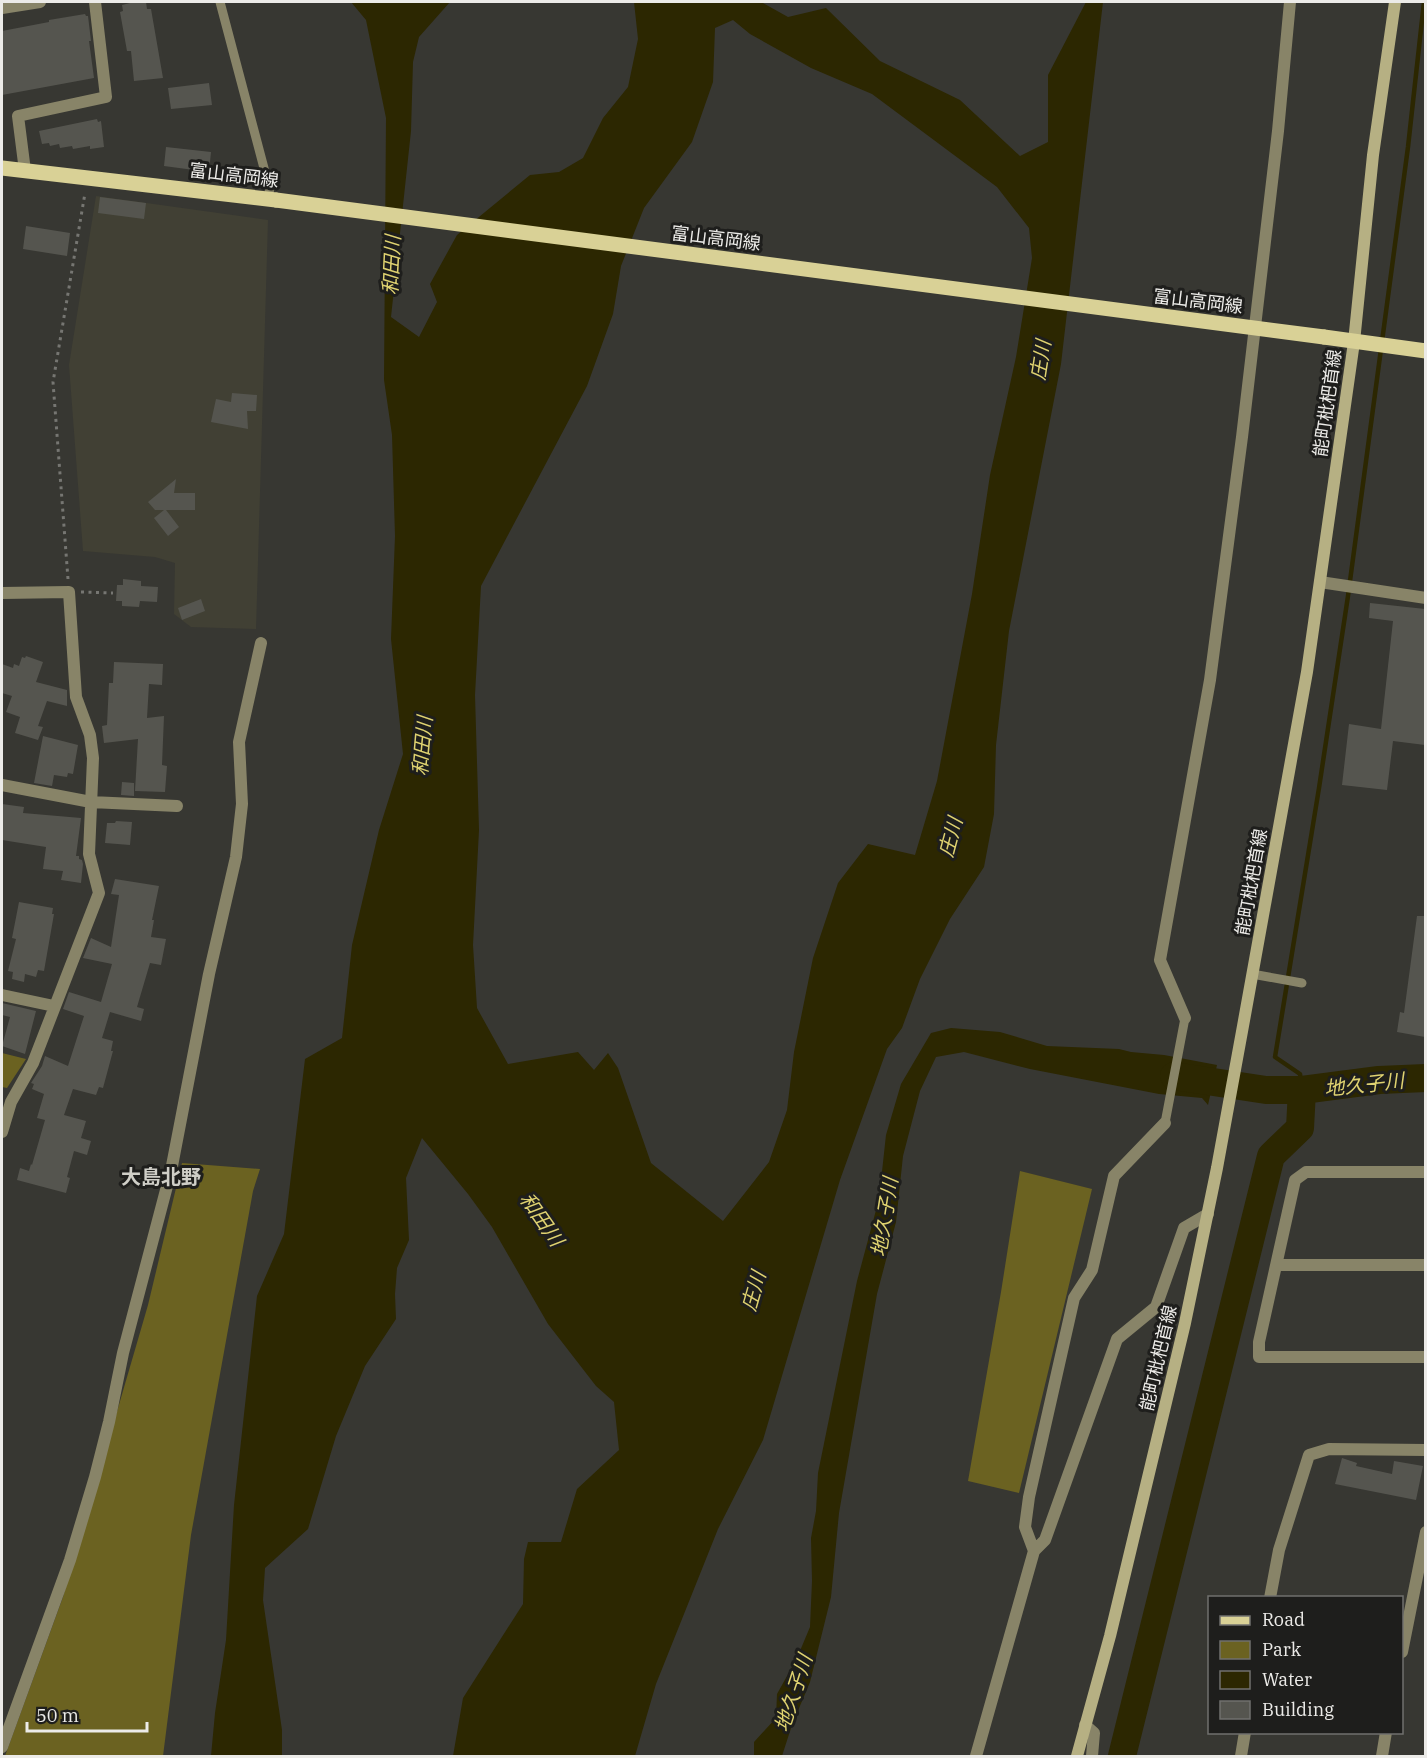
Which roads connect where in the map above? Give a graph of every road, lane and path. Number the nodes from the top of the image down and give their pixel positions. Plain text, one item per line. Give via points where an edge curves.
1 (40, 2) edge
2 (95, 2) edge
3 (220, 2) edge
4 (1290, 2) edge
5 (1395, 2) edge
6 (2, 8) edge
7 (2, 168) edge
8 (25, 171) junction
9 (88, 177) junction
10 (273, 199) junction
11 (1361, 343) junction
12 (1425, 351) edge
13 (1320, 582) junction
14 (2, 592) edge
15 (69, 592) junction
16 (113, 593) dead end
17 (1425, 598) edge
18 (261, 643) dead end
19 (2, 785) edge
20 (91, 802) junction
21 (177, 806) dead end
22 (1252, 974) junction
23 (1302, 983) dead end
24 (2, 995) edge
25 (54, 1006) junction
26 (1185, 1018) joint
27 (1165, 1123) joint
28 (2, 1132) edge
29 (1425, 1172) edge
30 (1208, 1214) junction
31 (1277, 1265) junction
32 (1425, 1265) edge
33 (1425, 1357) edge
34 (1425, 1450) edge
35 (1425, 1532) edge
36 (1034, 1551) junction
37 (1270, 1596) edge
38 (1403, 1642) edge
39 (1086, 1725) junction
40 (1245, 1734) edge
41 (1386, 1734) edge
42 (2, 1747) edge
43 (976, 1756) edge
44 (1077, 1756) edge
45 (1092, 1756) edge
46 (1240, 1756) edge
47 (1382, 1756) edge

1 - 6 street
2 - 8 street via 106,98 18,116
3 - 10 lane
4 - 26 street via 1244,426 1210,680 1160,960
5 - 11 main road, 能町枇杷首線 via 1373,155
7 - 8 main road, 富山高岡線
8 - 9 main road, 富山高岡線
9 - 10 main road, 富山高岡線
9 - 15 path via 53,382
10 - 11 main road, 富山高岡線, bridge
11 - 12 main road, 富山高岡線
11 - 13 main road, 能町枇杷首線
13 - 17 street
13 - 22 main road, 能町枇杷首線
14 - 15 street
15 - 16 path
15 - 20 street via 76,697 90,735 93,758
18 - 42 street via 239,742 242,804 236,856 171,1171 95,1478 70,1560
19 - 20 street
20 - 21 street
20 - 25 street via 89,854 99,893
22 - 23 lane
22 - 30 main road, 能町枇杷首線
24 - 25 street
25 - 28 street via 33,1063 11,1102
26 - 27 lane
27 - 36 street via 1114,1176 1092,1270 1074,1298 1029,1497 1025,1527
29 - 31 street via 1306,1172 1295,1180
30 - 36 street via 1184,1228 1156,1307 1117,1339 1045,1540
30 - 39 main road, 能町枇杷首線
31 - 32 street
31 - 33 street via 1259,1342 1260,1357
34 - 37 street via 1329,1449 1309,1455 1279,1550
35 - 38 street
36 - 43 street
39 - 44 main road, 能町枇杷首線
39 - 45 street via 1094,1733
40 - 46 street
41 - 47 street

